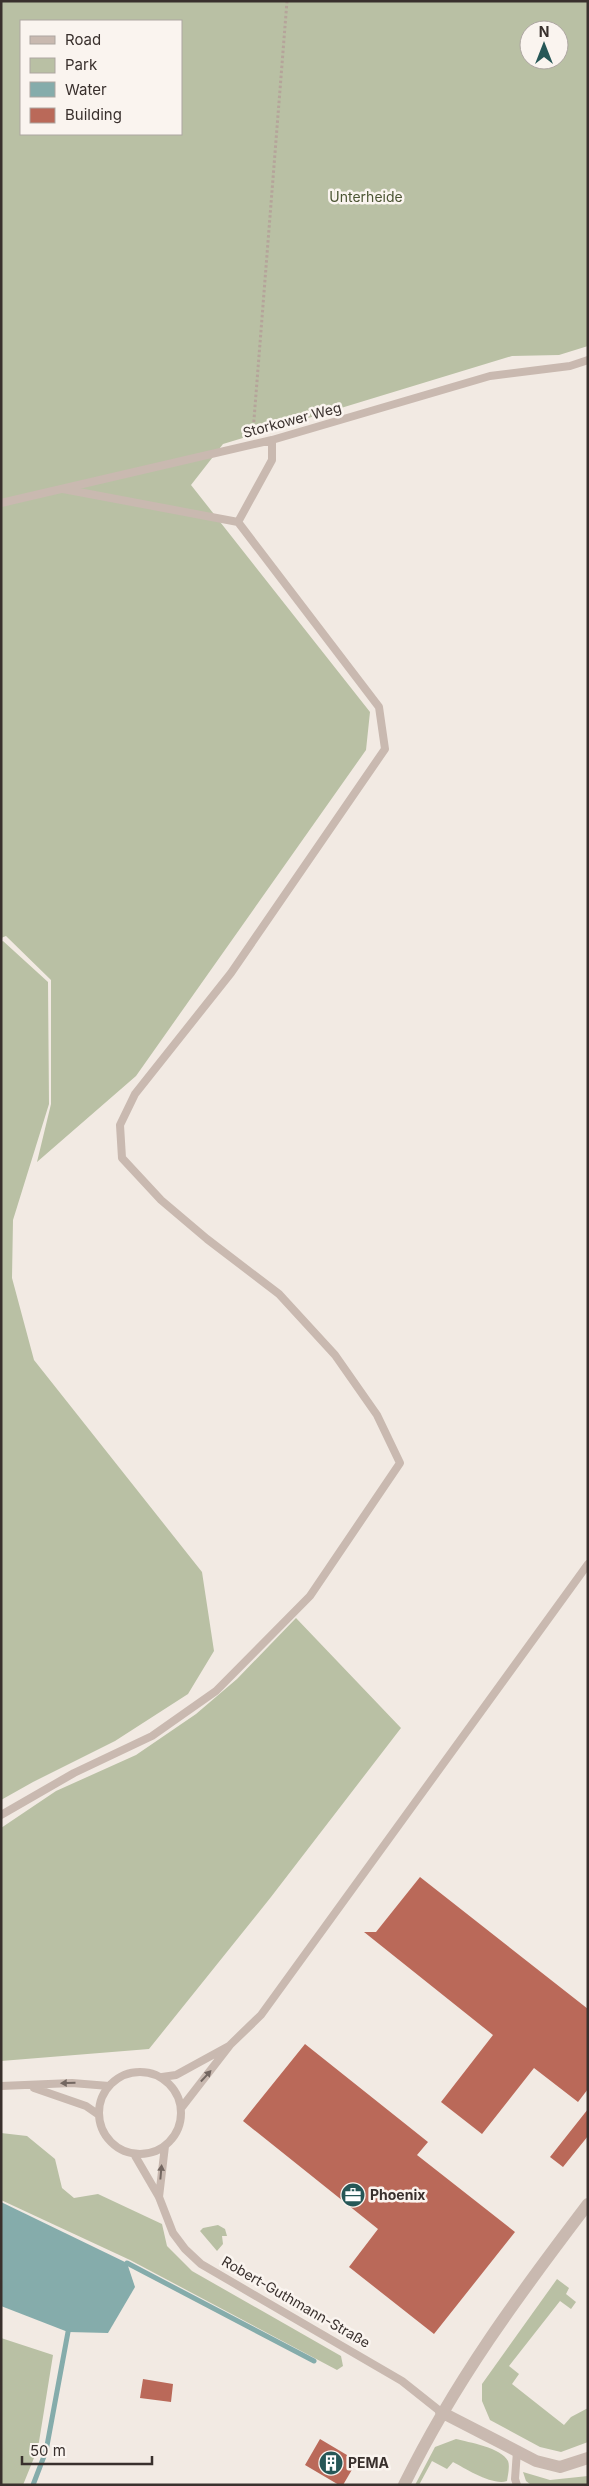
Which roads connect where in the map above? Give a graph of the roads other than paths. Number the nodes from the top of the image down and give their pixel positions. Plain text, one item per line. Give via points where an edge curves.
1 (588, 360) edge
2 (272, 440) junction
3 (59, 488) junction
4 (1, 503) edge
5 (238, 522) junction
6 (588, 1564) edge
7 (1, 1815) edge
8 (230, 2045) junction
9 (162, 2077) junction
10 (1, 2086) edge
11 (27, 2086) junction
12 (109, 2086) junction
13 (182, 2107) junction
14 (99, 2114) junction
15 (165, 2146) junction
16 (134, 2154) junction
17 (159, 2197) junction
18 (588, 2204) edge
19 (441, 2412) junction
20 (517, 2451) junction
21 (588, 2458) edge
22 (404, 2485) edge
23 (517, 2485) edge

1 - 2 lane, Storkower Weg via 570,366 490,376
2 - 3 lane, Storkower Weg
2 - 5 lane via 272,460
3 - 4 lane, Storkower Weg
3 - 5 lane
5 - 7 lane via 379,707 385,748 231,973 135,1094 120,1125 122,1158 161,1200 279,1294 335,1355 377,1415 400,1463 310,1596 216,1691 152,1736 74,1773
6 - 8 lane via 261,2015
8 - 9 lane via 176,2075
13 -> 8 lane
9 - 12 lane via 149,2072 134,2072 121,2076
9 - 13 lane via 175,2090
10 - 11 lane
12 -> 11 lane via 72,2083
11 - 14 lane via 63,2096
12 - 14 lane
13 - 15 lane via 180,2128
14 - 16 lane via 110,2142
15 - 16 lane via 148,2154
17 -> 15 lane
16 - 17 lane, Robert-Guthmann-Straße
17 - 19 lane, Robert-Guthmann-Straße via 174,2233 201,2264 402,2380
18 - 19 street via 495,2328
19 - 20 street, Robert-Guthmann-Straße
19 - 22 street
20 - 21 street, Robert-Guthmann-Straße via 536,2461 560,2467
20 - 23 lane

